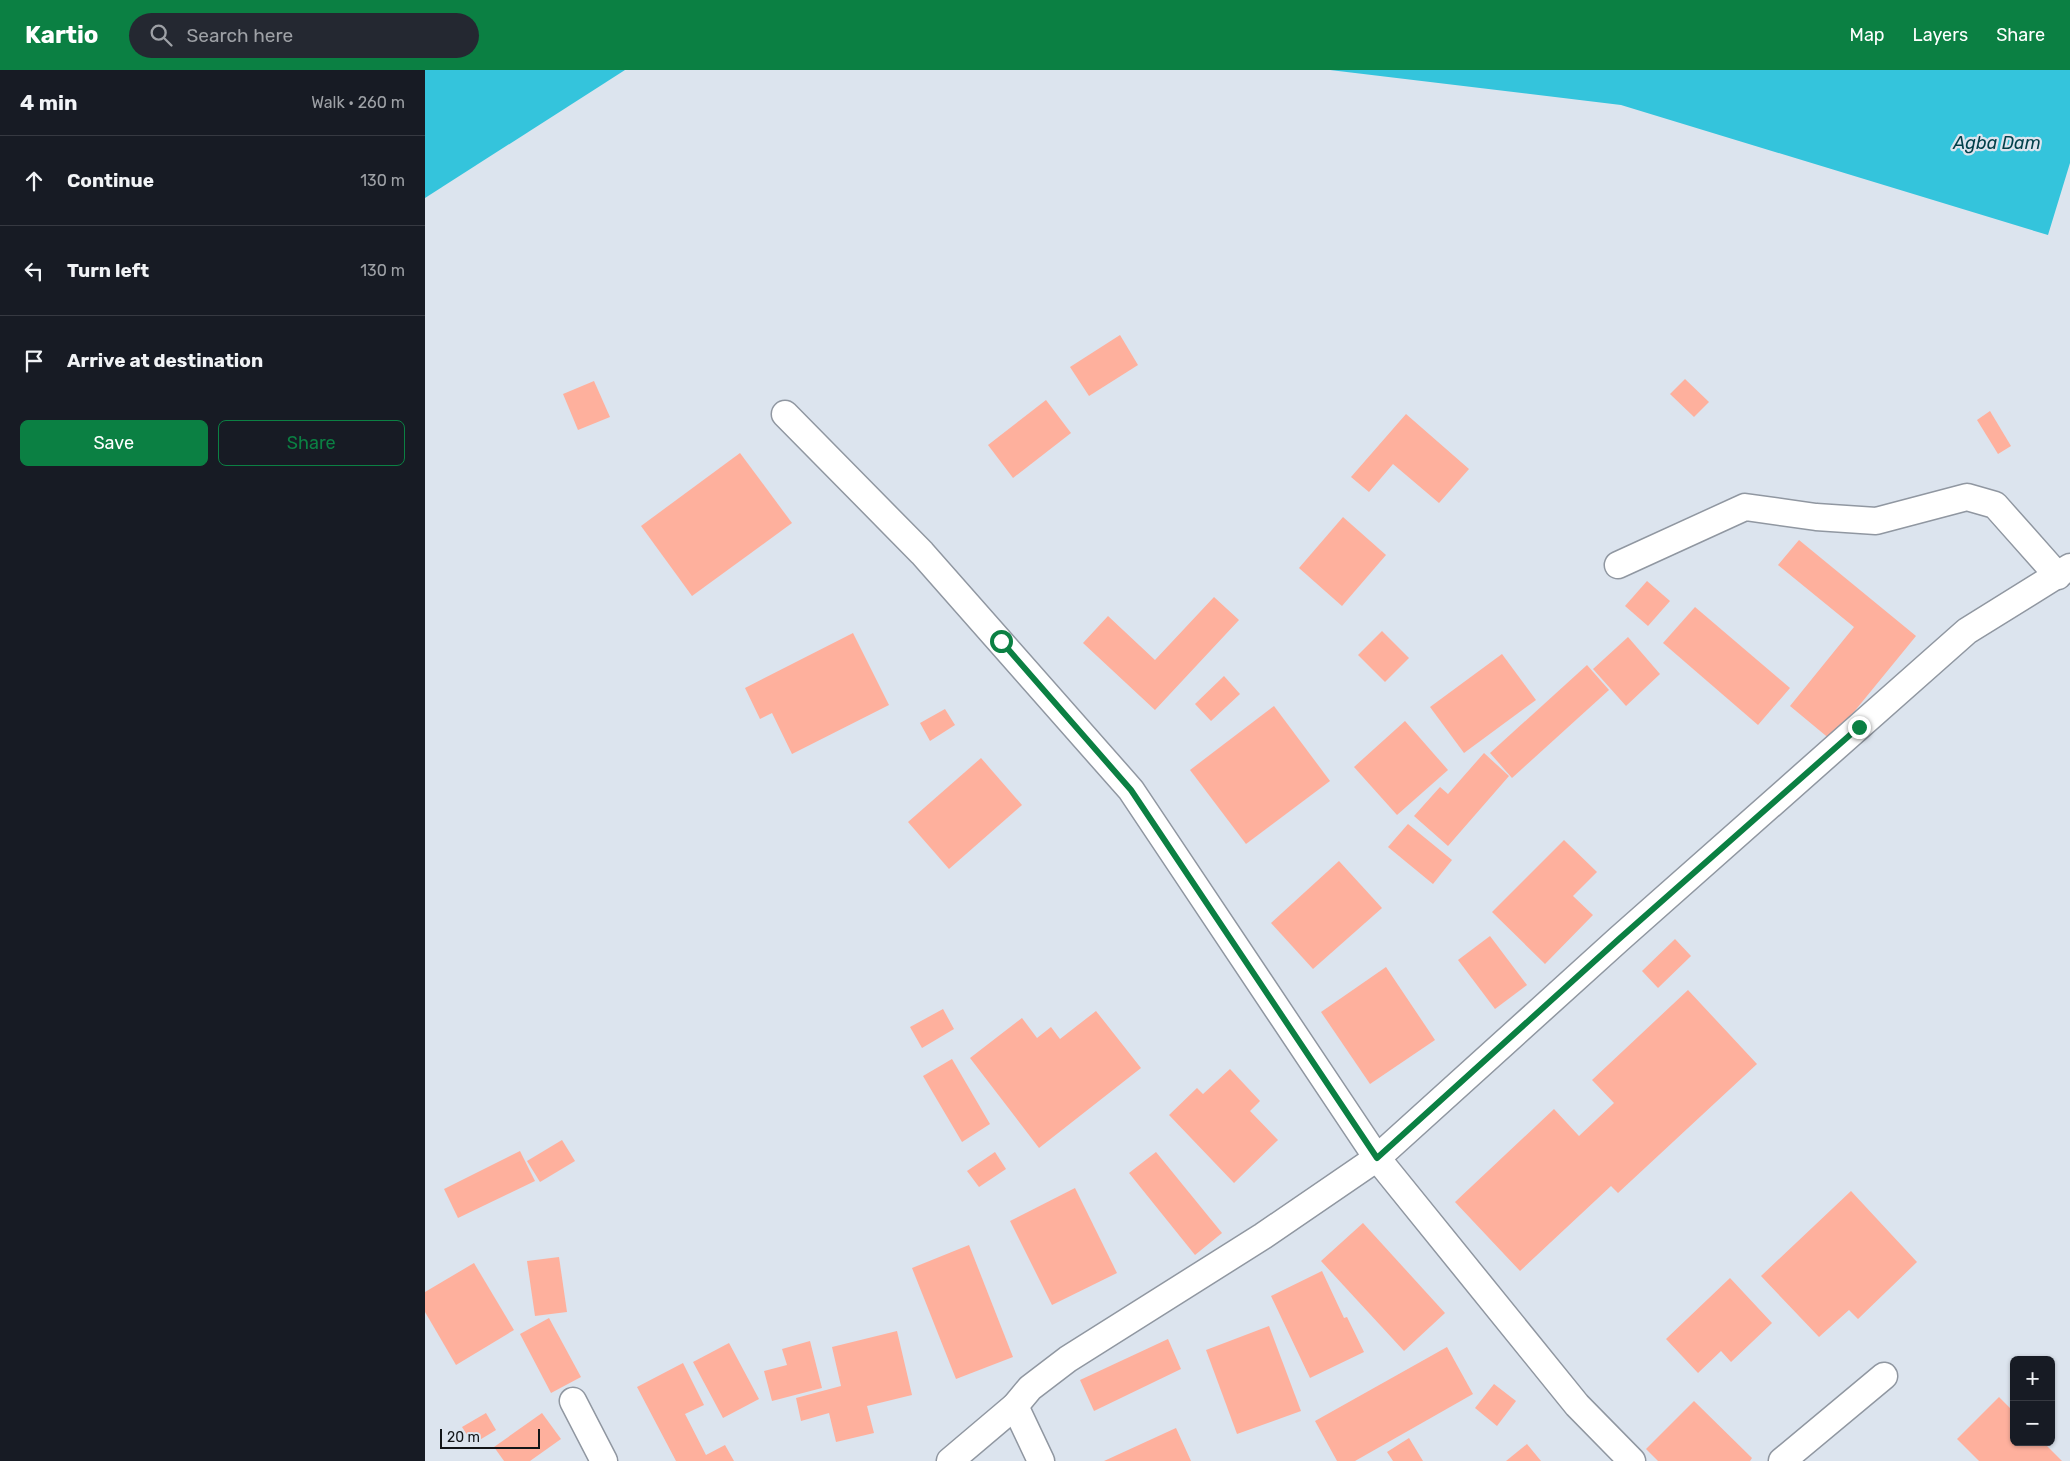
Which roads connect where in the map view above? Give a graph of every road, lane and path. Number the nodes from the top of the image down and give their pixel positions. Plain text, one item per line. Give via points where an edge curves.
1 (785, 414) dead end
2 (1618, 565) dead end
3 (2064, 572) edge
4 (1377, 1158) junction
5 (1884, 1376) dead end
6 (573, 1401) dead end
7 (1015, 1406) junction
8 (604, 1461) edge
9 (950, 1461) edge
10 (1041, 1461) edge
11 (1632, 1461) edge
12 (1781, 1461) edge

1 - 4 street via 923,554 1131,790
2 - 3 street via 1745,508 1816,518 1876,521 1967,497 1995,504
3 - 4 street via 1967,631
4 - 7 street via 1263,1236 1068,1359 1030,1388
4 - 11 street via 1577,1405
5 - 12 street
6 - 8 street
7 - 9 street
7 - 10 street

